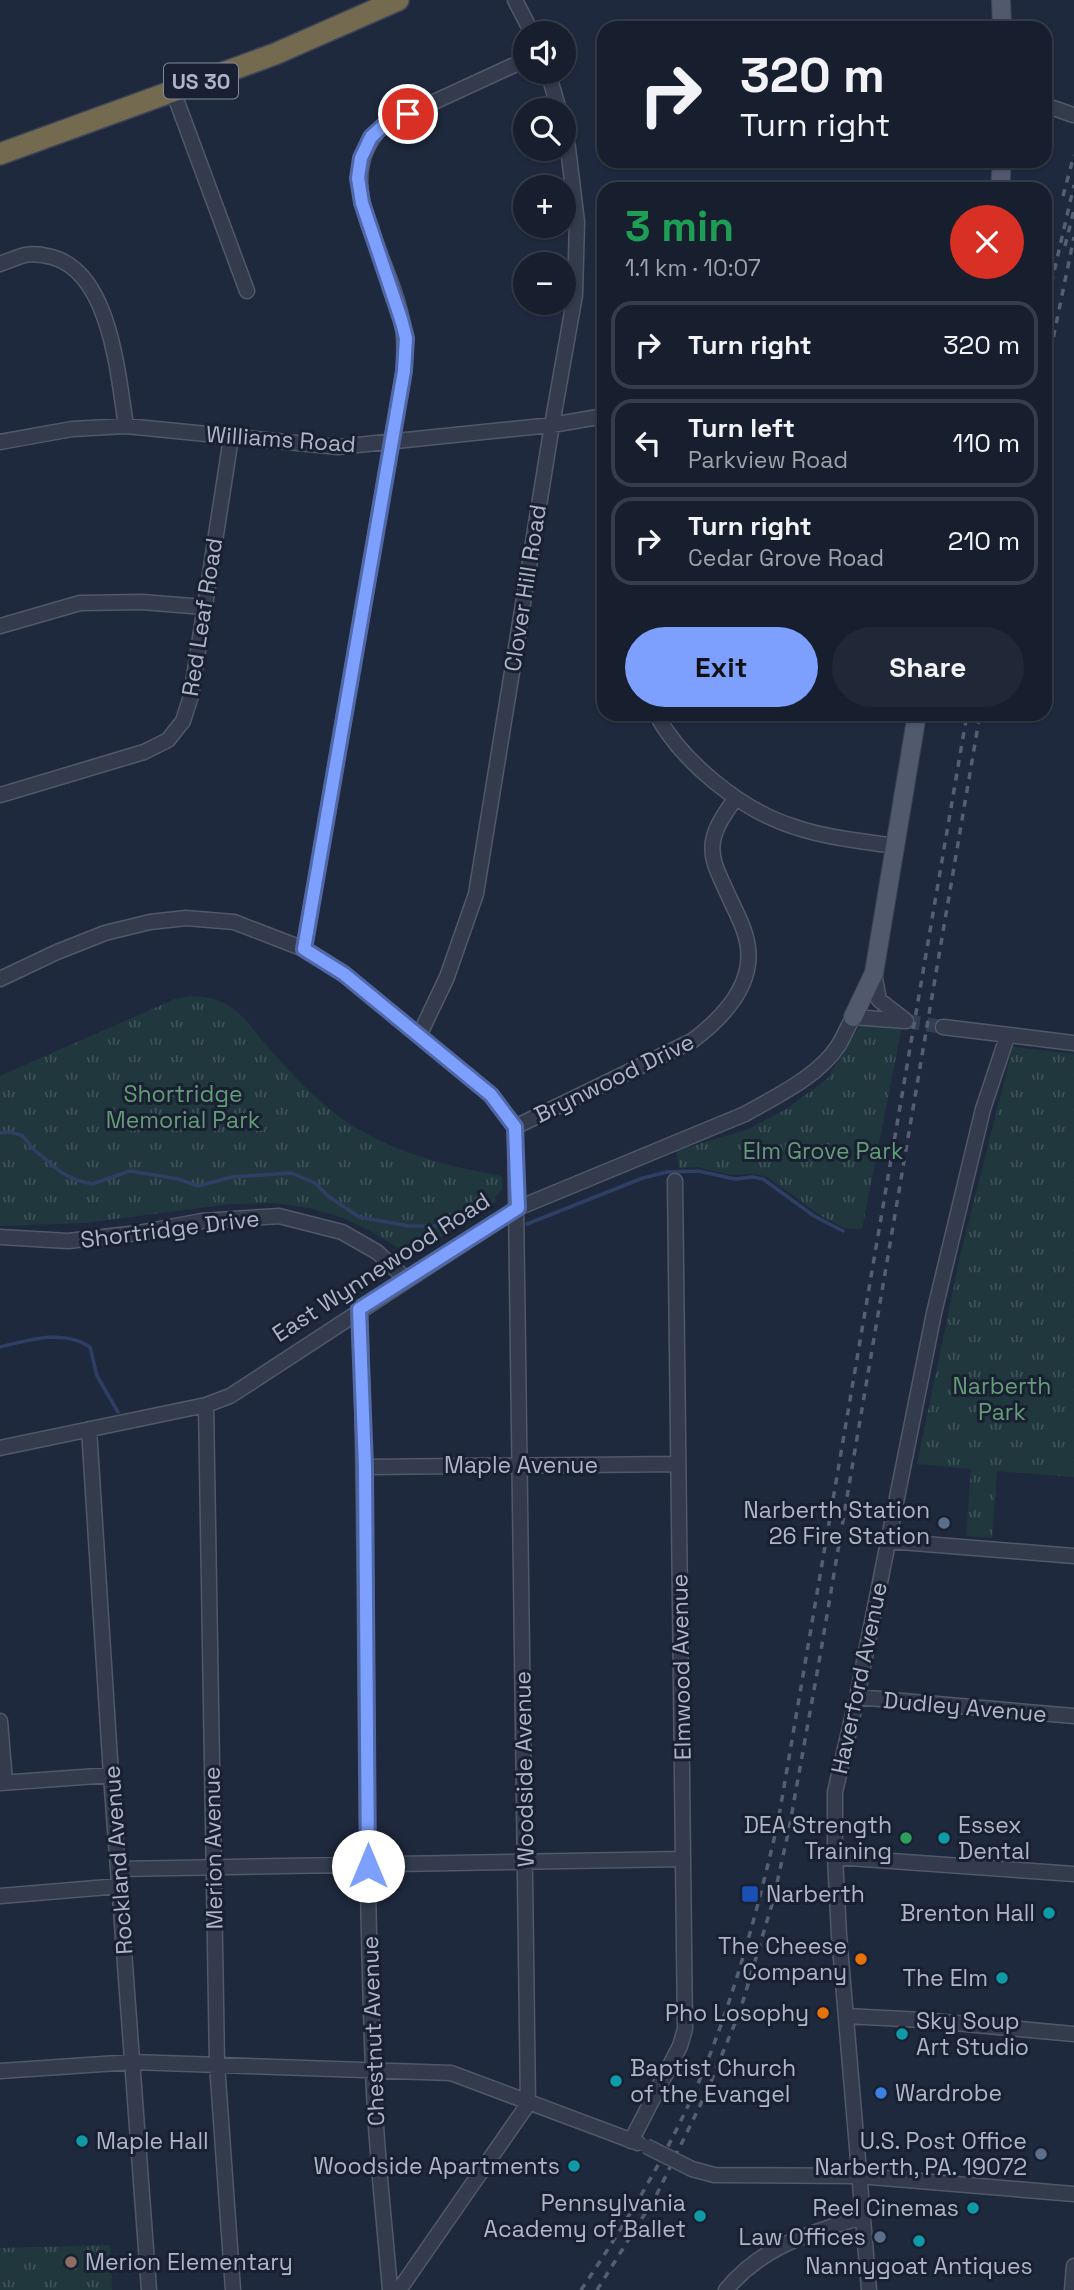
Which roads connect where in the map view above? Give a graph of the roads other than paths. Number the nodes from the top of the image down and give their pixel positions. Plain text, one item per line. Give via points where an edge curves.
1 (398, 0) edge
2 (515, 0) edge
3 (1001, 0) edge
4 (526, 21) edge
5 (1002, 21) edge
6 (513, 66) edge
7 (173, 91) junction
8 (1052, 108) edge
9 (1073, 115) edge
10 (0, 154) edge
11 (569, 161) edge
12 (0, 264) edge
13 (247, 291) dead end
14 (597, 417) edge
15 (552, 425) junction
16 (126, 426) junction
17 (231, 438) junction
18 (0, 442) edge
19 (392, 443) junction
20 (204, 607) junction
21 (0, 626) edge
22 (661, 721) edge
23 (915, 721) edge
24 (0, 795) edge
25 (735, 799) junction
26 (895, 846) junction
27 (304, 949) junction
28 (874, 973) junction
29 (0, 979) edge
30 (853, 1017) junction
31 (943, 1027) tunnel mouth
32 (419, 1036) junction
33 (1007, 1037) junction
34 (1074, 1043) edge
35 (515, 1127) junction
36 (675, 1181) dead end
37 (518, 1208) junction
38 (0, 1237) edge
39 (406, 1279) junction
40 (359, 1309) junction
41 (206, 1405) junction
42 (89, 1429) junction
43 (0, 1448) edge
44 (520, 1465) junction
45 (678, 1465) junction
46 (365, 1467) junction
47 (888, 1541) junction
48 (1074, 1556) edge
49 (857, 1697) junction
50 (1074, 1716) edge
51 (0, 1721) edge
52 (111, 1774) junction
53 (2, 1782) edge
54 (835, 1857) junction
55 (683, 1859) junction
56 (526, 1863) junction
57 (368, 1866) junction
58 (213, 1867) junction
59 (118, 1869) junction
60 (1074, 1874) edge
61 (120, 1886) junction
62 (0, 1896) edge
63 (846, 2016) junction
64 (1074, 2034) edge
65 (132, 2062) junction
66 (217, 2064) junction
67 (0, 2071) edge
68 (373, 2071) junction
69 (528, 2104) junction
70 (631, 2141) junction
71 (859, 2175) junction
72 (1074, 2194) edge
73 (862, 2217) junction
74 (1074, 2266) edge
75 (149, 2290) edge
76 (233, 2290) edge
77 (390, 2290) edge
78 (399, 2290) edge
79 (726, 2290) edge
80 (869, 2290) edge
81 (1072, 2290) edge

1 - 7 highway, US 30 via 275,54
2 - 4 street
3 - 5 main road
6 - 19 street via 384,125 371,137 361,158 362,203 406,338
7 - 10 highway, US 30
7 - 13 street
8 - 9 street
11 - 15 street, Clover Hill Road via 576,222 575,295
12 - 16 street via 27,254 42,255 60,259 83,278 96,298 113,345
14 - 15 street, Williams Road
15 - 19 street, Williams Road
15 - 32 street, Clover Hill Road via 476,894 456,954
16 - 17 street, Williams Road
16 - 18 street, Williams Road via 72,429
17 - 19 street, Williams Road via 338,447
17 - 20 street, Red Leaf Road
19 - 27 street
20 - 21 street via 80,603
20 - 24 street, Red Leaf Road via 191,696 183,721 167,740 144,752
22 - 25 street via 693,763
23 - 26 main road, East Wynnewood Road
25 - 26 street via 793,827
25 - 35 street, Brynwood Drive via 718,824 712,844 714,864 748,949 746,978 734,999 715,1024 692,1041
26 - 28 main road, East Wynnewood Road
27 - 29 street via 234,922 186,918 105,933
27 - 32 street via 344,974
28 - 30 main road, East Wynnewood Road
28 - 30 street via 879,1000 906,1021
30 - 37 street, East Wynnewood Road via 837,1048 810,1075 780,1094 744,1114
31 - 33 street
32 - 35 street via 491,1095
33 - 34 street
33 - 47 street, Haverford Avenue via 983,1109 934,1313
35 - 37 street, Woodside Avenue
36 - 45 street, Elmwood Avenue
37 - 39 street, East Wynnewood Road
37 - 44 street, Woodside Avenue
38 - 39 street, Shortridge Drive via 68,1241 202,1221 279,1216 342,1232 377,1252
39 - 40 street, East Wynnewood Road
40 - 41 street, East Wynnewood Road via 230,1396
40 - 46 street, Chestnut Avenue
41 - 42 street, East Wynnewood Road
41 - 58 street, Merion Avenue
42 - 43 street, East Wynnewood Road
42 - 52 street, Rockland Avenue
44 - 45 street, Maple Avenue
44 - 46 street, Maple Avenue
44 - 56 street, Woodside Avenue
45 - 55 street, Elmwood Avenue
46 - 57 street, Chestnut Avenue
47 - 48 street
47 - 49 street, Haverford Avenue
49 - 50 street, Dudley Avenue
49 - 54 street, Haverford Avenue via 835,1792
51 - 53 street
52 - 53 street
52 - 59 street, Rockland Avenue
54 - 60 street
54 - 63 street, Haverford Avenue
55 - 56 street
55 - 70 street, Elmwood Avenue via 685,2029
56 - 57 street
56 - 69 street, Woodside Avenue
57 - 58 street
57 - 68 street, Chestnut Avenue
58 - 59 street
58 - 66 street, Merion Avenue
59 - 61 street, Rockland Avenue
61 - 62 street
61 - 65 street, Rockland Avenue
63 - 64 street
63 - 71 street, Haverford Avenue
65 - 66 street
65 - 67 street
65 - 75 street, Rockland Avenue
66 - 68 street
66 - 76 street, Merion Avenue
68 - 69 street via 451,2073
68 - 77 street, Chestnut Avenue
69 - 70 street
69 - 78 street
70 - 71 street, bridge via 713,2175
71 - 72 street
71 - 73 street, Haverford Avenue
73 - 79 street via 784,2243 745,2269
73 - 80 street, Haverford Avenue
74 - 81 street

